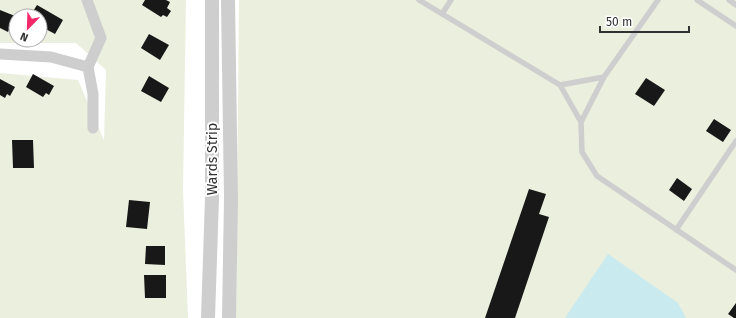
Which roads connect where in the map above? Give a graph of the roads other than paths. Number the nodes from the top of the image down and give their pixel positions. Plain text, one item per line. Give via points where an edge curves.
1 (86, 0) edge
2 (212, 0) edge
3 (228, 0) edge
4 (419, 0) edge
5 (451, 0) edge
6 (658, 0) edge
7 (697, 0) edge
8 (729, 0) edge
9 (736, 5) edge
10 (442, 14) junction
11 (736, 26) edge
12 (0, 54) edge
13 (88, 67) junction
14 (604, 77) junction
15 (560, 85) junction
16 (581, 122) junction
17 (93, 128) dead end
18 (736, 142) edge
19 (676, 230) junction
20 (736, 270) edge
21 (208, 318) edge
22 (229, 318) edge

1 - 13 street via 101,38
2 - 21 street, Wards Strip via 212,198
3 - 22 street, Wards Strip via 231,199
4 - 10 lane
5 - 10 lane
6 - 14 lane
7 - 11 lane
8 - 9 lane
10 - 15 lane
12 - 13 street via 51,56
13 - 17 street via 93,94
14 - 15 lane
14 - 16 lane
15 - 16 lane
16 - 19 lane via 582,152 597,176
18 - 19 lane
19 - 20 lane

